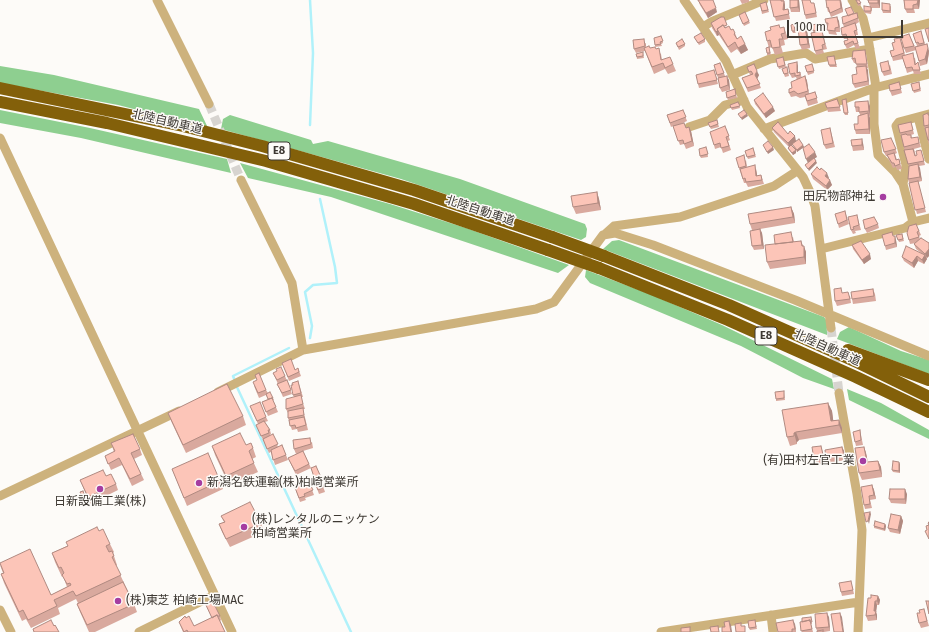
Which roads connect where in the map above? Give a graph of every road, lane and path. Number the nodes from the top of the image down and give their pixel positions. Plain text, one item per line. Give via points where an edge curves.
1 (157, 0) edge
2 (684, 0) edge
3 (764, 0) edge
4 (852, 0) edge
5 (929, 23) edge
6 (703, 27) junction
7 (868, 38) junction
8 (870, 49) junction
9 (929, 74) edge
10 (732, 75) junction
11 (0, 88) edge
12 (875, 88) junction
13 (744, 100) junction
14 (0, 102) edge
15 (209, 104) tunnel mouth
16 (929, 114) edge
17 (918, 117) junction
18 (689, 127) edge
19 (764, 129) junction
20 (0, 138) edge
21 (929, 160) edge
22 (797, 171) junction
23 (241, 180) tunnel mouth
24 (903, 184) junction
25 (929, 218) edge
26 (913, 222) junction
27 (603, 235) junction
28 (821, 249) junction
29 (729, 305) junction
30 (831, 314) junction
31 (831, 328) tunnel mouth
32 (794, 349) junction
33 (303, 350) junction
34 (929, 356) edge
35 (929, 380) edge
36 (839, 393) tunnel mouth
37 (210, 396) edge
38 (929, 397) edge
39 (188, 407) edge
40 (929, 412) edge
41 (929, 418) edge
42 (138, 432) junction
43 (0, 496) edge
44 (214, 595) junction
45 (859, 602) junction
46 (0, 610) edge
47 (771, 615) junction
48 (705, 628) edge
49 (11, 632) edge
50 (139, 632) edge
51 (232, 632) edge
52 (661, 632) edge
53 (773, 632) edge
54 (858, 632) edge

1 - 15 street
2 - 6 street
3 - 6 street
4 - 7 street via 863,18
5 - 7 street
6 - 10 street via 726,61
7 - 8 street
8 - 10 street via 815,59 806,53 770,59
8 - 12 street
9 - 12 street
10 - 13 street
11 - 29 highway, 北陸自動車道 / E8, bridge via 176,125 269,148 414,190 552,237
12 - 19 street
12 - 24 street via 874,124 878,154
13 - 18 street via 725,105 710,120
13 - 19 street
14 - 32 highway, 北陸自動車道 / E8, bridge via 107,123 266,161 422,207 599,268
16 - 17 street
17 - 21 street
17 - 24 street via 899,122 896,126 906,165
19 - 22 street
20 - 42 street
22 - 27 street via 774,186 680,217 614,226
22 - 28 street via 808,187 815,206
23 - 33 street via 292,283
24 - 26 street
25 - 26 street
26 - 28 street via 905,228
27 - 30 street via 615,234 652,245
27 - 33 street via 554,302 536,309
28 - 30 street
29 - 35 highway
29 - 38 highway, 北陸自動車道 / E8
30 - 31 street
30 - 34 street
32 - 40 highway, 北陸自動車道 / E8
32 - 41 highway
33 - 37 street
36 - 45 street via 862,530
39 - 42 street
42 - 43 street
42 - 44 street
44 - 50 street
44 - 51 street
45 - 47 street
45 - 54 street
46 - 49 street
47 - 48 street
47 - 53 street
48 - 52 street

